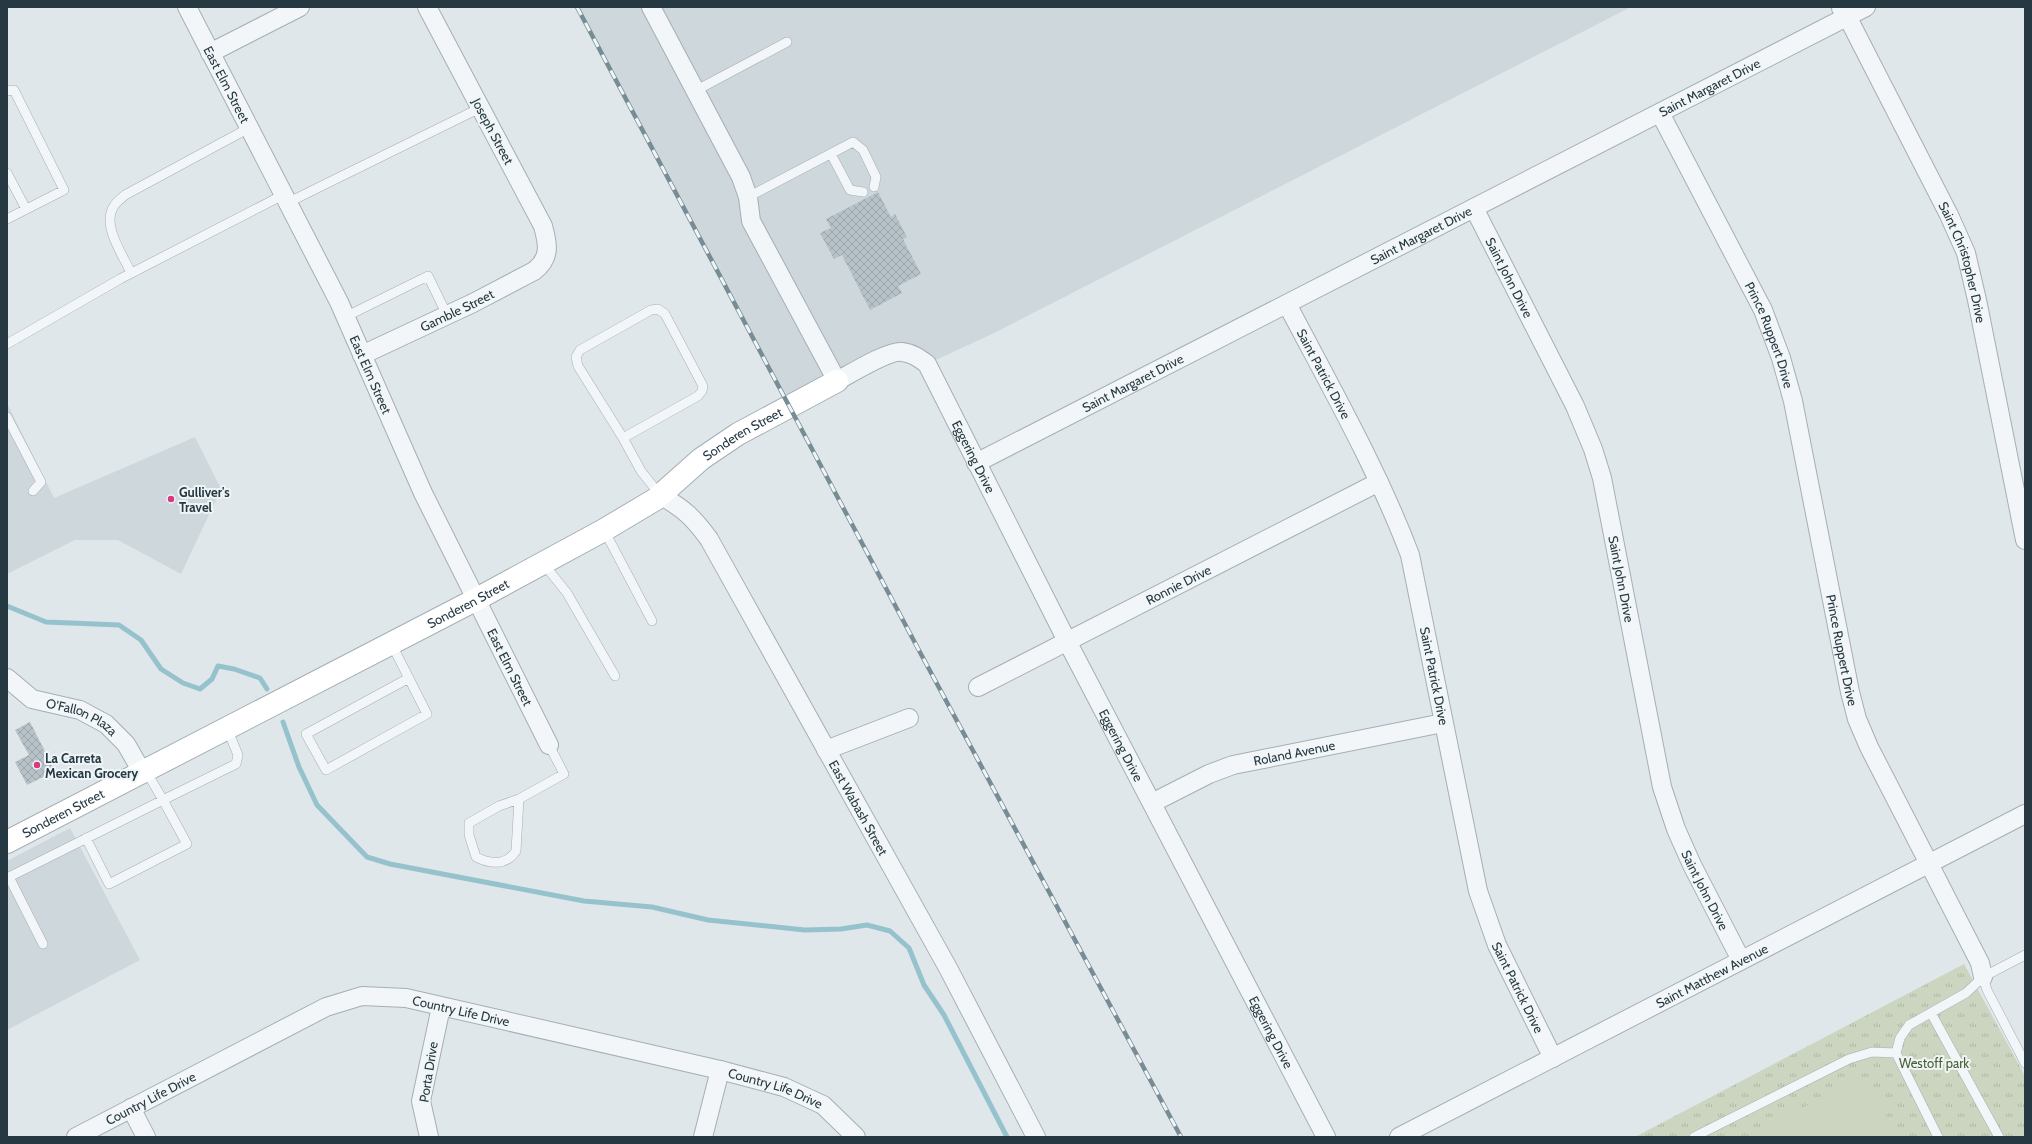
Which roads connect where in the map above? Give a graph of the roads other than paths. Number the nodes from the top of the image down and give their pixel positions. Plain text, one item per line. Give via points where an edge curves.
1 (187, 7) edge
2 (300, 7) edge
3 (427, 7) edge
4 (651, 7) edge
5 (1866, 7) edge
6 (1844, 12) edge
7 (787, 42) dead end
8 (210, 53) junction
9 (7, 91) edge
10 (695, 91) junction
11 (480, 108) junction
12 (1660, 113) junction
13 (249, 128) junction
14 (831, 154) junction
15 (7, 173) edge
16 (874, 187) dead end
17 (863, 192) dead end
18 (748, 198) junction
19 (285, 199) junction
20 (1474, 208) junction
21 (26, 210) junction
22 (7, 219) edge
23 (546, 258) joint
24 (131, 273) junction
25 (1287, 304) junction
26 (447, 315) junction
27 (345, 317) junction
28 (7, 344) edge
29 (362, 355) junction
30 (916, 356) joint
31 (837, 381) junction
32 (7, 417) edge
33 (623, 438) junction
34 (976, 463) junction
35 (1379, 482) junction
36 (33, 491) dead end
37 (660, 495) junction
38 (604, 530) junction
39 (2025, 540) edge
40 (543, 563) junction
41 (475, 600) junction
42 (652, 621) dead end
43 (1067, 641) junction
44 (391, 643) junction
45 (615, 676) dead end
46 (7, 678) edge
47 (409, 678) junction
48 (978, 687) dead end
49 (908, 718) dead end
50 (1443, 723) junction
51 (227, 728) junction
52 (549, 745) joint
53 (826, 750) junction
54 (144, 771) junction
55 (519, 799) junction
56 (163, 800) junction
57 (1152, 804) junction
58 (2025, 814) edge
59 (86, 838) junction
60 (7, 842) edge
61 (1928, 864) junction
62 (8, 878) edge
63 (44, 944) dead end
64 (2025, 955) edge
65 (1741, 960) junction
66 (1983, 977) junction
67 (441, 1007) junction
68 (1931, 1013) junction
69 (1896, 1053) junction
70 (1553, 1058) junction
71 (2025, 1063) edge
72 (720, 1070) junction
73 (131, 1108) junction
74 (76, 1137) edge
75 (146, 1137) edge
76 (429, 1137) edge
77 (703, 1137) edge
78 (856, 1137) edge
79 (1036, 1137) edge
80 (1326, 1137) edge
81 (1399, 1137) edge
82 (1694, 1137) edge
83 (1938, 1137) edge
84 (1999, 1137) edge

1 - 8 street, East Elm Street
2 - 8 street
3 - 11 street, Joseph Street
4 - 10 street
5 - 6 street, Saint Margaret Drive
6 - 12 street, Saint Margaret Drive
6 - 39 street, Saint Christopher Drive via 1966,253 1978,300
7 - 10 lane
8 - 13 street, East Elm Street
9 - 21 lane via 14,90 64,190
10 - 18 street via 741,177
11 - 19 lane
11 - 23 street, Joseph Street via 543,226 548,245
12 - 20 street, Saint Margaret Drive
12 - 61 street, Prince Ruppert Drive via 1763,310 1781,358 1857,720
13 - 19 street, East Elm Street
13 - 24 lane via 125,195 114,205 110,226
14 - 16 lane via 853,142 863,150 876,177
14 - 17 lane via 850,190
14 - 18 lane
15 - 21 lane
18 - 31 street via 752,222
19 - 24 lane
19 - 27 street, East Elm Street
20 - 25 street, Saint Margaret Drive
20 - 65 street, Saint John Drive via 1575,406 1593,449 1602,478 1662,787 1692,866
21 - 22 lane
23 - 26 street, Gamble Street via 534,271
24 - 28 lane
25 - 34 street, Saint Margaret Drive
25 - 35 street, Saint Patrick Drive
26 - 27 lane via 428,276
26 - 29 street, Gamble Street
27 - 29 street, East Elm Street
29 - 41 street, East Elm Street via 423,493
30 - 31 street, Sonderen Street via 901,352 889,354
30 - 34 street, Eggering Drive via 927,364
31 - 37 street, Sonderen Street via 738,434 701,459
32 - 36 lane via 41,482
33 - 33 lane via 578,366 576,357 580,350 651,310 658,309 665,314 703,386 702,391 698,396
33 - 37 lane via 641,471
34 - 43 street, Eggering Drive
35 - 43 street, Ronnie Drive
35 - 50 street, Saint Patrick Drive via 1410,555
37 - 38 street, Sonderen Street
37 - 53 street, East Wabash Street via 694,518 709,538
38 - 40 street, Sonderen Street
38 - 42 lane
40 - 41 street, Sonderen Street
40 - 45 lane via 567,593
41 - 44 street, Sonderen Street
41 - 52 street, East Elm Street
43 - 48 street, Ronnie Drive
43 - 57 street, Eggering Drive
44 - 47 lane
44 - 51 street, Sonderen Street
46 - 54 street, O'Fallon Plaza via 32,699 80,710 106,724 126,744
47 - 47 lane via 427,714 326,770 306,734
49 - 53 street
50 - 57 street, Roland Avenue via 1233,765 1209,774
50 - 70 street, Saint Patrick Drive via 1478,891 1497,945
51 - 54 street, Sonderen Street
51 - 56 lane via 238,755 236,764
52 - 55 lane via 564,774
53 - 79 street, East Wabash Street via 948,968
54 - 56 lane
54 - 60 street, Sonderen Street
55 - 55 lane via 516,851 511,858 495,864 476,857 469,835 469,823 499,806
56 - 59 lane
56 - 59 lane via 187,844 109,884
57 - 80 street, Eggering Drive
58 - 61 street, Saint Matthew Avenue
59 - 62 lane
61 - 65 street, Saint Matthew Avenue
61 - 66 street, Prince Ruppert Drive via 1980,964
62 - 63 lane
64 - 66 lane
65 - 70 street, Saint Matthew Avenue
66 - 68 lane via 1966,993
66 - 71 lane via 1987,990
67 - 72 street, Country Life Drive
67 - 73 street, Country Life Drive via 406,998 362,996 326,1007
67 - 76 street, Porta Drive via 421,1101
68 - 69 lane via 1909,1025 1900,1038
68 - 84 lane
69 - 82 lane via 1872,1052 1849,1059
69 - 83 lane
70 - 81 street, Saint Matthew Avenue
72 - 77 street
72 - 78 street, Country Life Drive via 784,1087 823,1104
73 - 74 street, Country Life Drive
73 - 75 street

